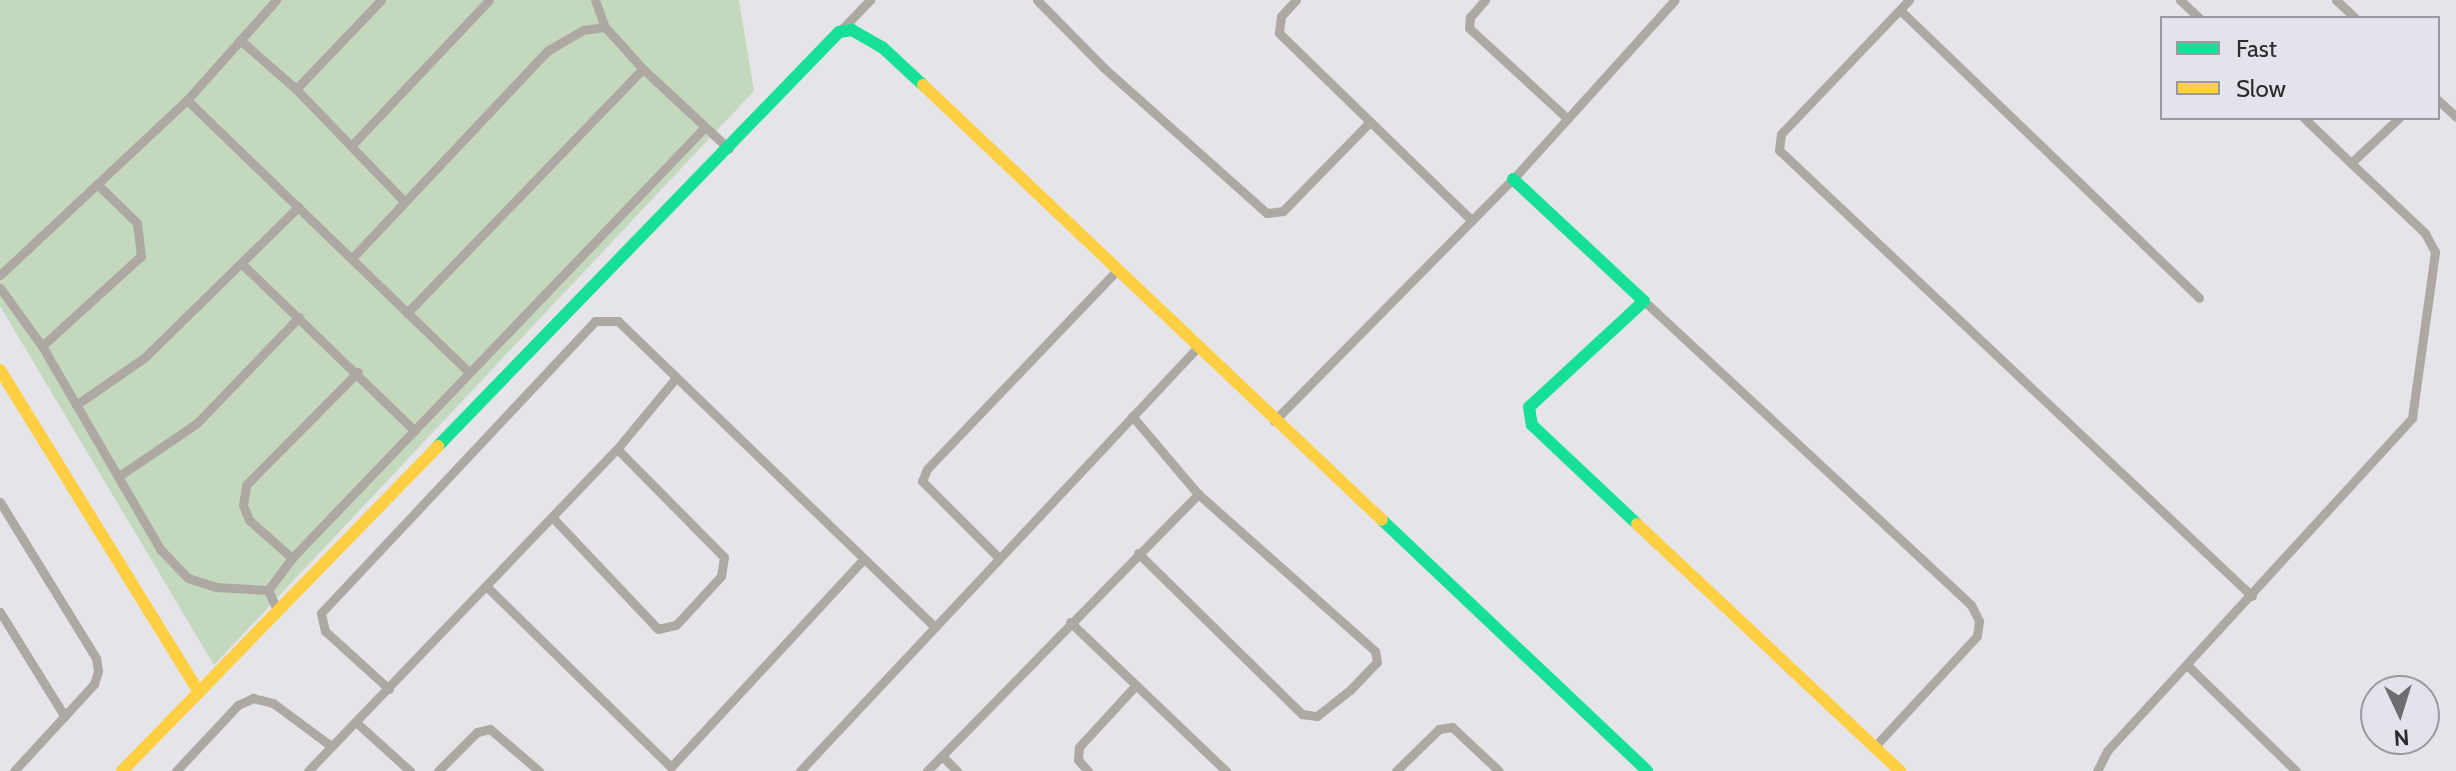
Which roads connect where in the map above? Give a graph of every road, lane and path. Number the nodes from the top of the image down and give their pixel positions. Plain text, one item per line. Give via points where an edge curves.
1 (276, 0) edge
2 (381, 0) edge
3 (489, 0) edge
4 (595, 0) edge
5 (870, 0) edge
6 (1037, 0) edge
7 (1296, 0) edge
8 (1485, 0) edge
9 (1675, 0) edge
10 (1909, 0) edge
11 (2180, 0) edge
12 (2336, 0) edge
13 (1900, 10) junction
14 (2197, 16) edge
15 (2353, 16) edge
16 (605, 27) junction
17 (839, 32) junction
18 (240, 40) junction
19 (643, 69) junction
20 (296, 89) junction
21 (187, 100) junction
22 (2440, 102) edge
23 (2456, 117) edge
24 (1568, 119) junction
25 (2306, 120) edge
26 (2397, 120) edge
27 (1368, 124) junction
28 (704, 128) junction
29 (352, 145) junction
30 (729, 149) junction
31 (2351, 163) junction
32 (1513, 179) junction
33 (98, 185) junction
34 (403, 200) junction
35 (298, 207) junction
36 (1472, 221) junction
37 (353, 257) junction
38 (242, 264) junction
39 (1115, 272) junction
40 (0, 275) edge
41 (0, 288) edge
42 (2199, 298) dead end
43 (1644, 301) junction
44 (407, 313) junction
45 (299, 317) junction
46 (42, 346) junction
47 (1196, 349) junction
48 (0, 370) edge
49 (358, 372) junction
50 (469, 372) junction
51 (675, 379) junction
52 (76, 405) junction
53 (1132, 416) junction
54 (1274, 421) junction
55 (415, 431) junction
56 (617, 449) junction
57 (119, 476) junction
58 (1198, 494) junction
59 (0, 502) edge
60 (552, 517) junction
61 (1138, 553) junction
62 (292, 558) junction
63 (999, 558) junction
64 (863, 560) junction
65 (486, 586) junction
66 (268, 590) junction
67 (2252, 596) junction
68 (278, 611) junction
69 (0, 612) edge
70 (1070, 622) junction
71 (933, 625) junction
72 (2187, 665) junction
73 (1136, 685) junction
74 (389, 689) junction
75 (199, 692) junction
76 (65, 717) junction
77 (357, 723) junction
78 (331, 746) junction
79 (1875, 746) junction
80 (942, 756) junction
81 (14, 771) edge
82 (122, 771) edge
83 (176, 771) edge
84 (308, 771) edge
85 (410, 771) edge
86 (438, 771) edge
87 (539, 771) edge
88 (800, 771) edge
89 (927, 771) edge
90 (957, 771) edge
91 (1088, 771) edge
92 (1226, 771) edge
93 (1396, 771) edge
94 (1499, 771) edge
95 (1647, 771) edge
96 (1900, 771) edge
97 (2097, 771) edge
98 (2296, 771) edge

1 - 18 street
2 - 20 street
3 - 29 street
4 - 16 street
5 - 17 street
6 - 27 street via 1104,68 1267,213 1283,211
7 - 27 street via 1281,16 1279,33
8 - 24 street via 1470,17 1469,28
9 - 24 street
10 - 13 street
11 - 14 street
12 - 15 street
13 - 42 street
13 - 67 street via 1781,134 1779,150
16 - 19 street
16 - 34 street via 583,30 547,51
17 - 30 street
17 - 39 street via 852,30 882,47
18 - 20 street
18 - 21 street
19 - 28 street
19 - 44 street
20 - 29 street
21 - 33 street
21 - 35 street
22 - 23 street
24 - 32 street
25 - 31 street
26 - 31 street
27 - 36 street
28 - 30 street
28 - 50 street
29 - 34 street
30 - 68 street
31 - 67 street via 2425,233 2435,252 2412,418
32 - 36 street
32 - 43 street
33 - 40 street
33 - 46 street via 137,223 141,256
34 - 37 street
35 - 37 street
35 - 38 street
36 - 54 street
37 - 44 street
38 - 45 street
38 - 52 street via 144,358
39 - 47 street
39 - 63 street via 927,469 922,481
41 - 46 street
43 - 79 street via 1975,613 1977,636
43 - 79 street via 1529,407 1527,417
44 - 50 street
45 - 49 street
45 - 57 street via 197,423
46 - 52 street
47 - 53 street
47 - 54 street
48 - 75 street
49 - 55 street
49 - 62 street via 246,485 243,505 249,520
50 - 55 street
51 - 56 street
51 - 64 street
51 - 74 street via 618,321 595,321 321,613 325,631
52 - 57 street
53 - 58 street
53 - 63 street
54 - 95 street
55 - 62 street
56 - 60 street
56 - 60 street via 724,557 721,576 676,625 658,629
57 - 66 street via 160,549 188,578 215,587
58 - 61 street
58 - 61 street via 1375,651 1377,662 1350,690 1317,716 1302,714
59 - 76 street via 96,658 94,684
60 - 65 street
61 - 70 street
62 - 66 street
63 - 71 street
64 - 65 street via 671,767
64 - 71 street
65 - 74 street
66 - 68 street
67 - 72 street
68 - 75 street
69 - 76 street
70 - 73 street
70 - 80 street
71 - 88 street
72 - 97 street via 2107,751
72 - 98 street
73 - 91 street via 1079,747 1078,760
73 - 92 street
74 - 77 street
75 - 82 street
76 - 81 street
77 - 78 street
77 - 85 street
78 - 83 street via 273,703 253,698 238,705
78 - 84 street
79 - 96 street
80 - 89 street
80 - 90 street
86 - 87 street via 477,732 490,729
93 - 94 street via 1439,729 1452,727

